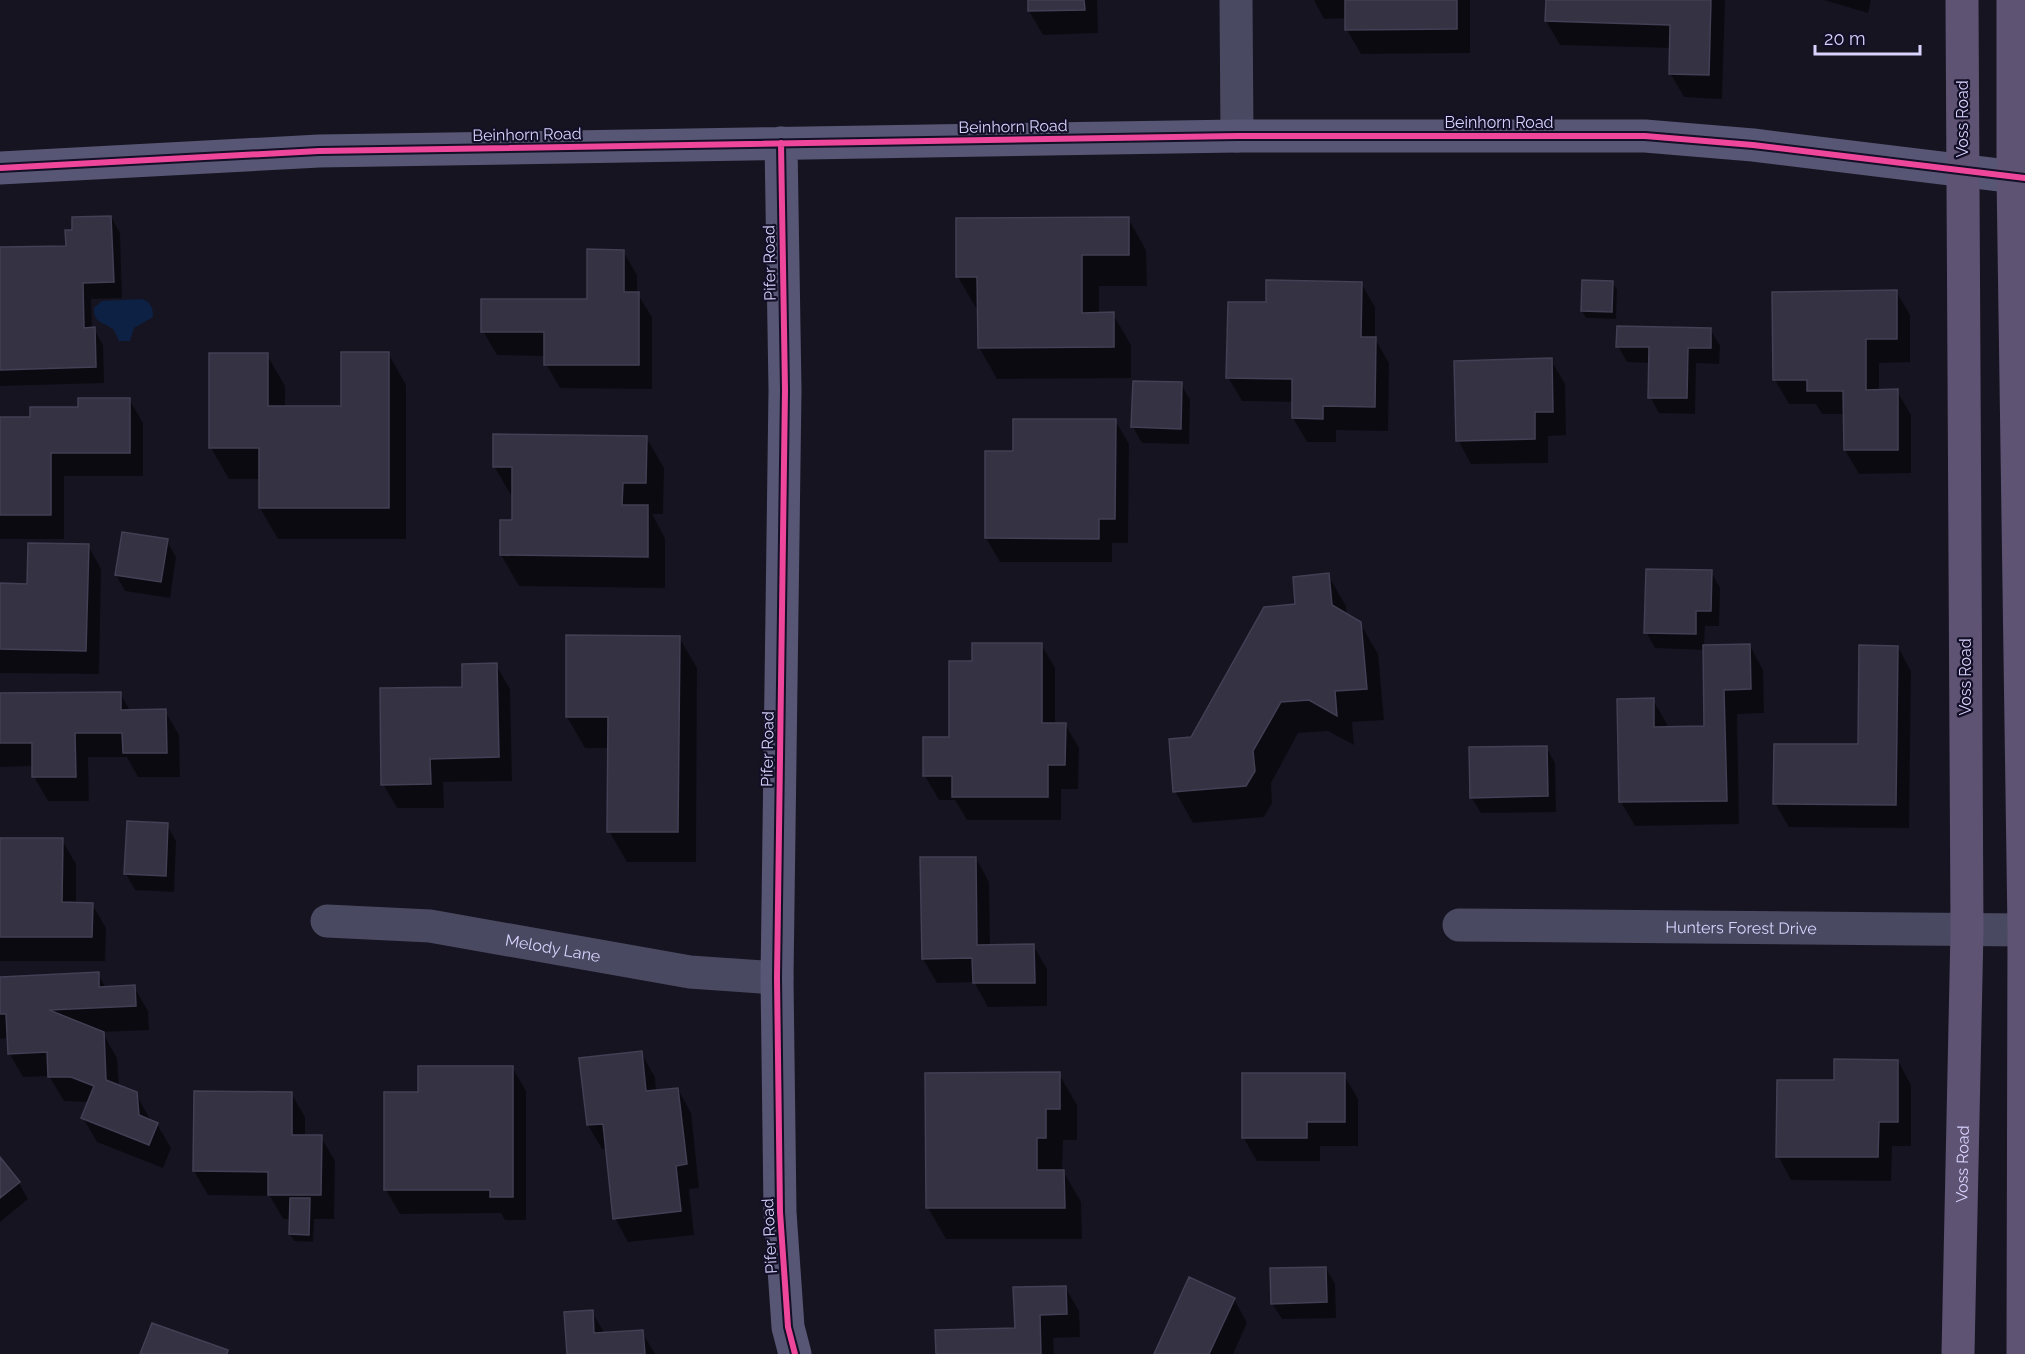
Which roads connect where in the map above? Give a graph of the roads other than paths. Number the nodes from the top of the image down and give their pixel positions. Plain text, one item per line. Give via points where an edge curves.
1 (1236, 0) edge
2 (1962, 0) edge
3 (2013, 0) edge
4 (1237, 136) junction
5 (782, 143) junction
6 (0, 168) edge
7 (1963, 172) junction
8 (2019, 177) edge
9 (327, 921) dead end
10 (1459, 925) dead end
11 (1967, 930) junction
12 (2024, 930) edge
13 (777, 978) junction
14 (795, 1354) edge
15 (1958, 1354) edge
16 (2024, 1354) edge

1 - 4 street
2 - 7 main road, Voss Road
3 - 8 main road
4 - 5 street, Beinhorn Road
4 - 7 street, Beinhorn Road via 1645,136 1753,145
5 - 6 street, Beinhorn Road via 319,151
5 - 13 street, Pifer Road via 784,390
7 - 8 street, Beinhorn Road
7 - 11 main road, Voss Road
8 - 12 main road
9 - 13 street, Melody Lane via 430,926 690,972
10 - 11 street, Hunters Forest Drive
11 - 12 street, Hunters Forest Drive
11 - 15 main road, Voss Road
12 - 16 main road
13 - 14 street, Pifer Road via 780,1212 788,1327

